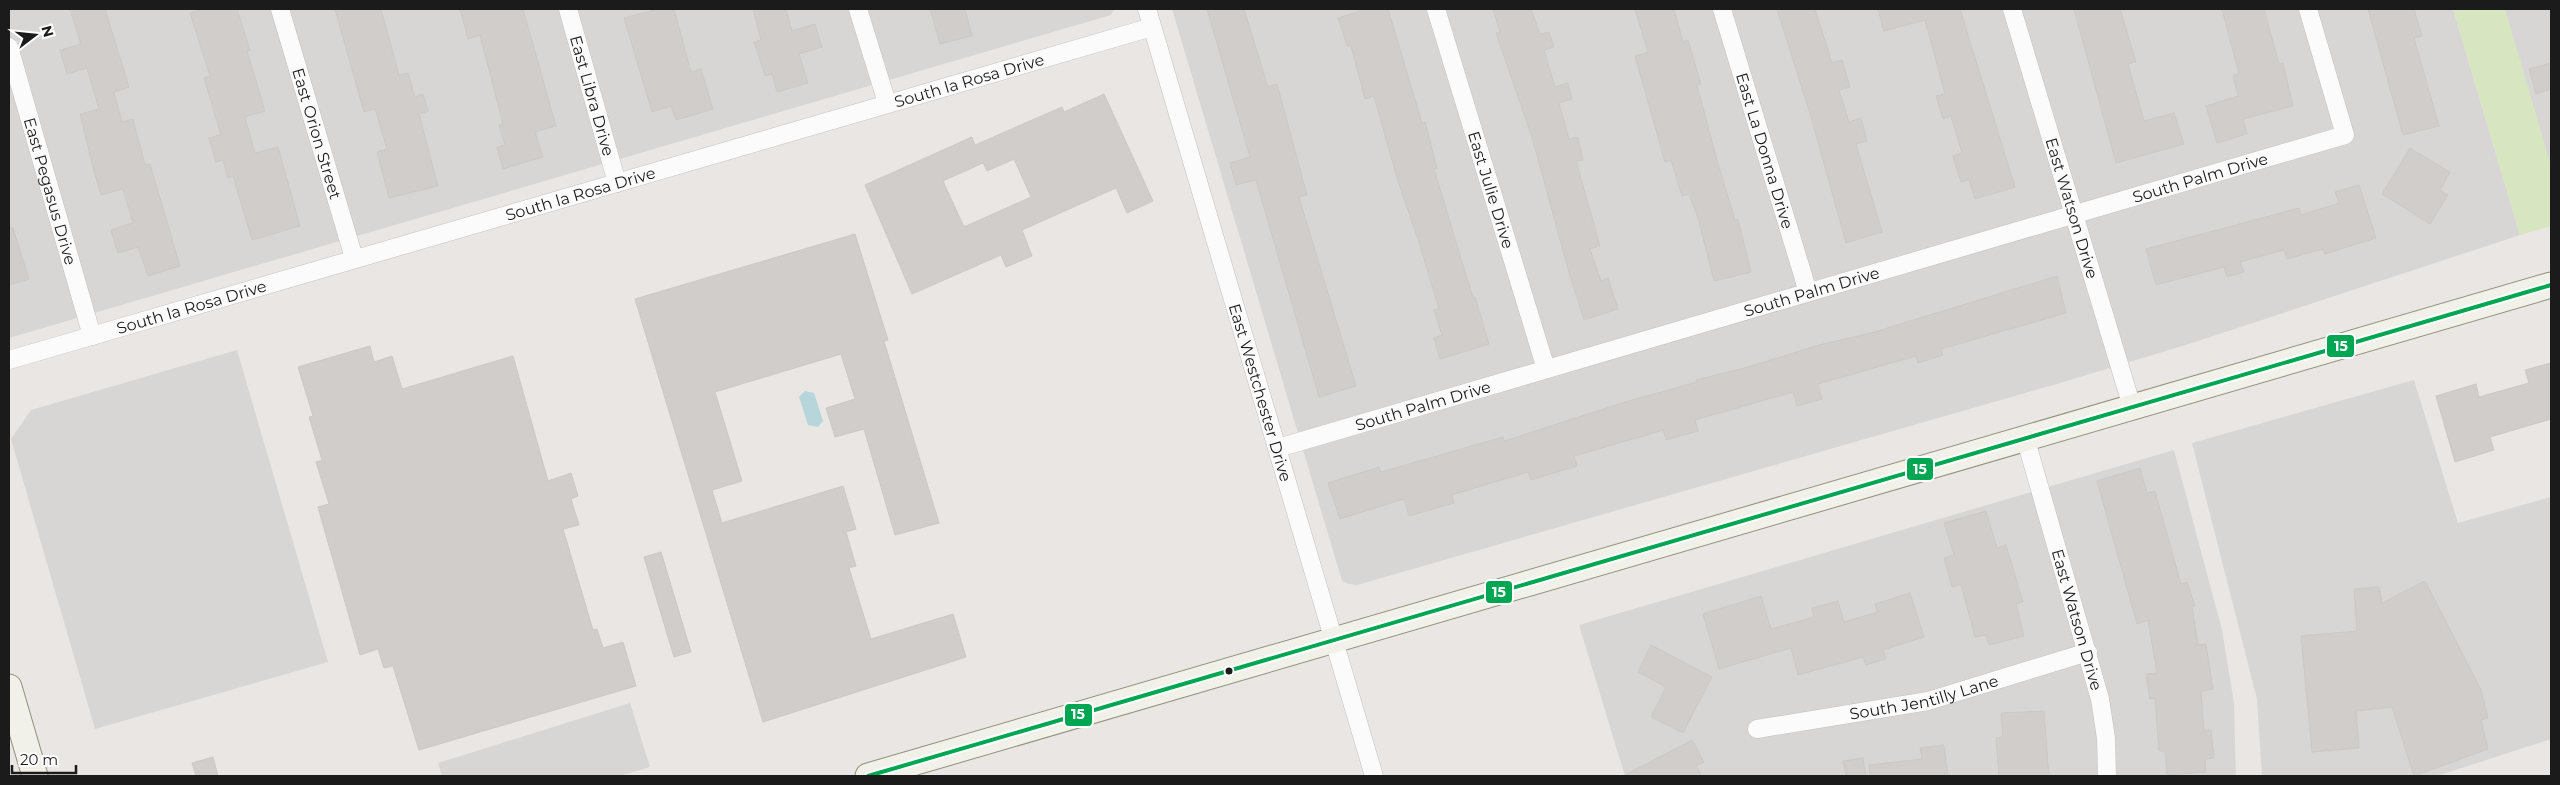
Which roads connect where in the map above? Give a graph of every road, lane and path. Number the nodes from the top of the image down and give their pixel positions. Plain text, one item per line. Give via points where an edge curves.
1 (280, 9) edge
2 (568, 9) edge
3 (858, 9) edge
4 (1147, 9) edge
5 (1436, 9) edge
6 (1722, 9) edge
7 (2012, 9) edge
8 (2308, 9) edge
9 (1152, 27) junction
10 (9, 47) edge
11 (887, 103) junction
12 (617, 182) junction
13 (2073, 214) junction
14 (354, 258) junction
15 (2551, 285) edge
16 (1808, 292) junction
17 (92, 336) junction
18 (9, 360) edge
19 (1546, 369) junction
20 (2132, 407) junction
21 (2025, 437) junction
22 (1278, 448) junction
23 (1334, 640) junction
24 (2088, 652) junction
25 (9, 687) edge
26 (1757, 729) dead end
27 (35, 776) edge
28 (868, 776) edge
29 (1374, 776) edge
30 (2107, 776) edge

1 - 14 street, East Orion Street
2 - 12 street, East Libra Drive
3 - 11 street
4 - 9 street, East Westchester Drive
5 - 19 street, East Julie Drive
6 - 16 street, East La Donna Drive
7 - 13 street, East Watson Drive
8 - 13 street, South Palm Drive via 2345,135
9 - 11 street, South la Rosa Drive
9 - 22 street, East Westchester Drive
10 - 17 street, East Pegasus Drive
11 - 12 street, South la Rosa Drive
12 - 14 street, South la Rosa Drive
13 - 16 street, South Palm Drive
13 - 20 street, East Watson Drive
14 - 17 street, South la Rosa Drive
15 - 20 main road
16 - 19 street, South Palm Drive
17 - 18 street, South la Rosa Drive
19 - 22 street, South Palm Drive
20 - 21 main road
21 - 23 main road
21 - 24 street, East Watson Drive
22 - 23 street, East Westchester Drive
23 - 28 main road
23 - 29 street, East Westchester Drive
24 - 26 street, South Jentilly Lane via 1928,700
24 - 30 street, East Watson Drive via 2106,738
25 - 27 main road

